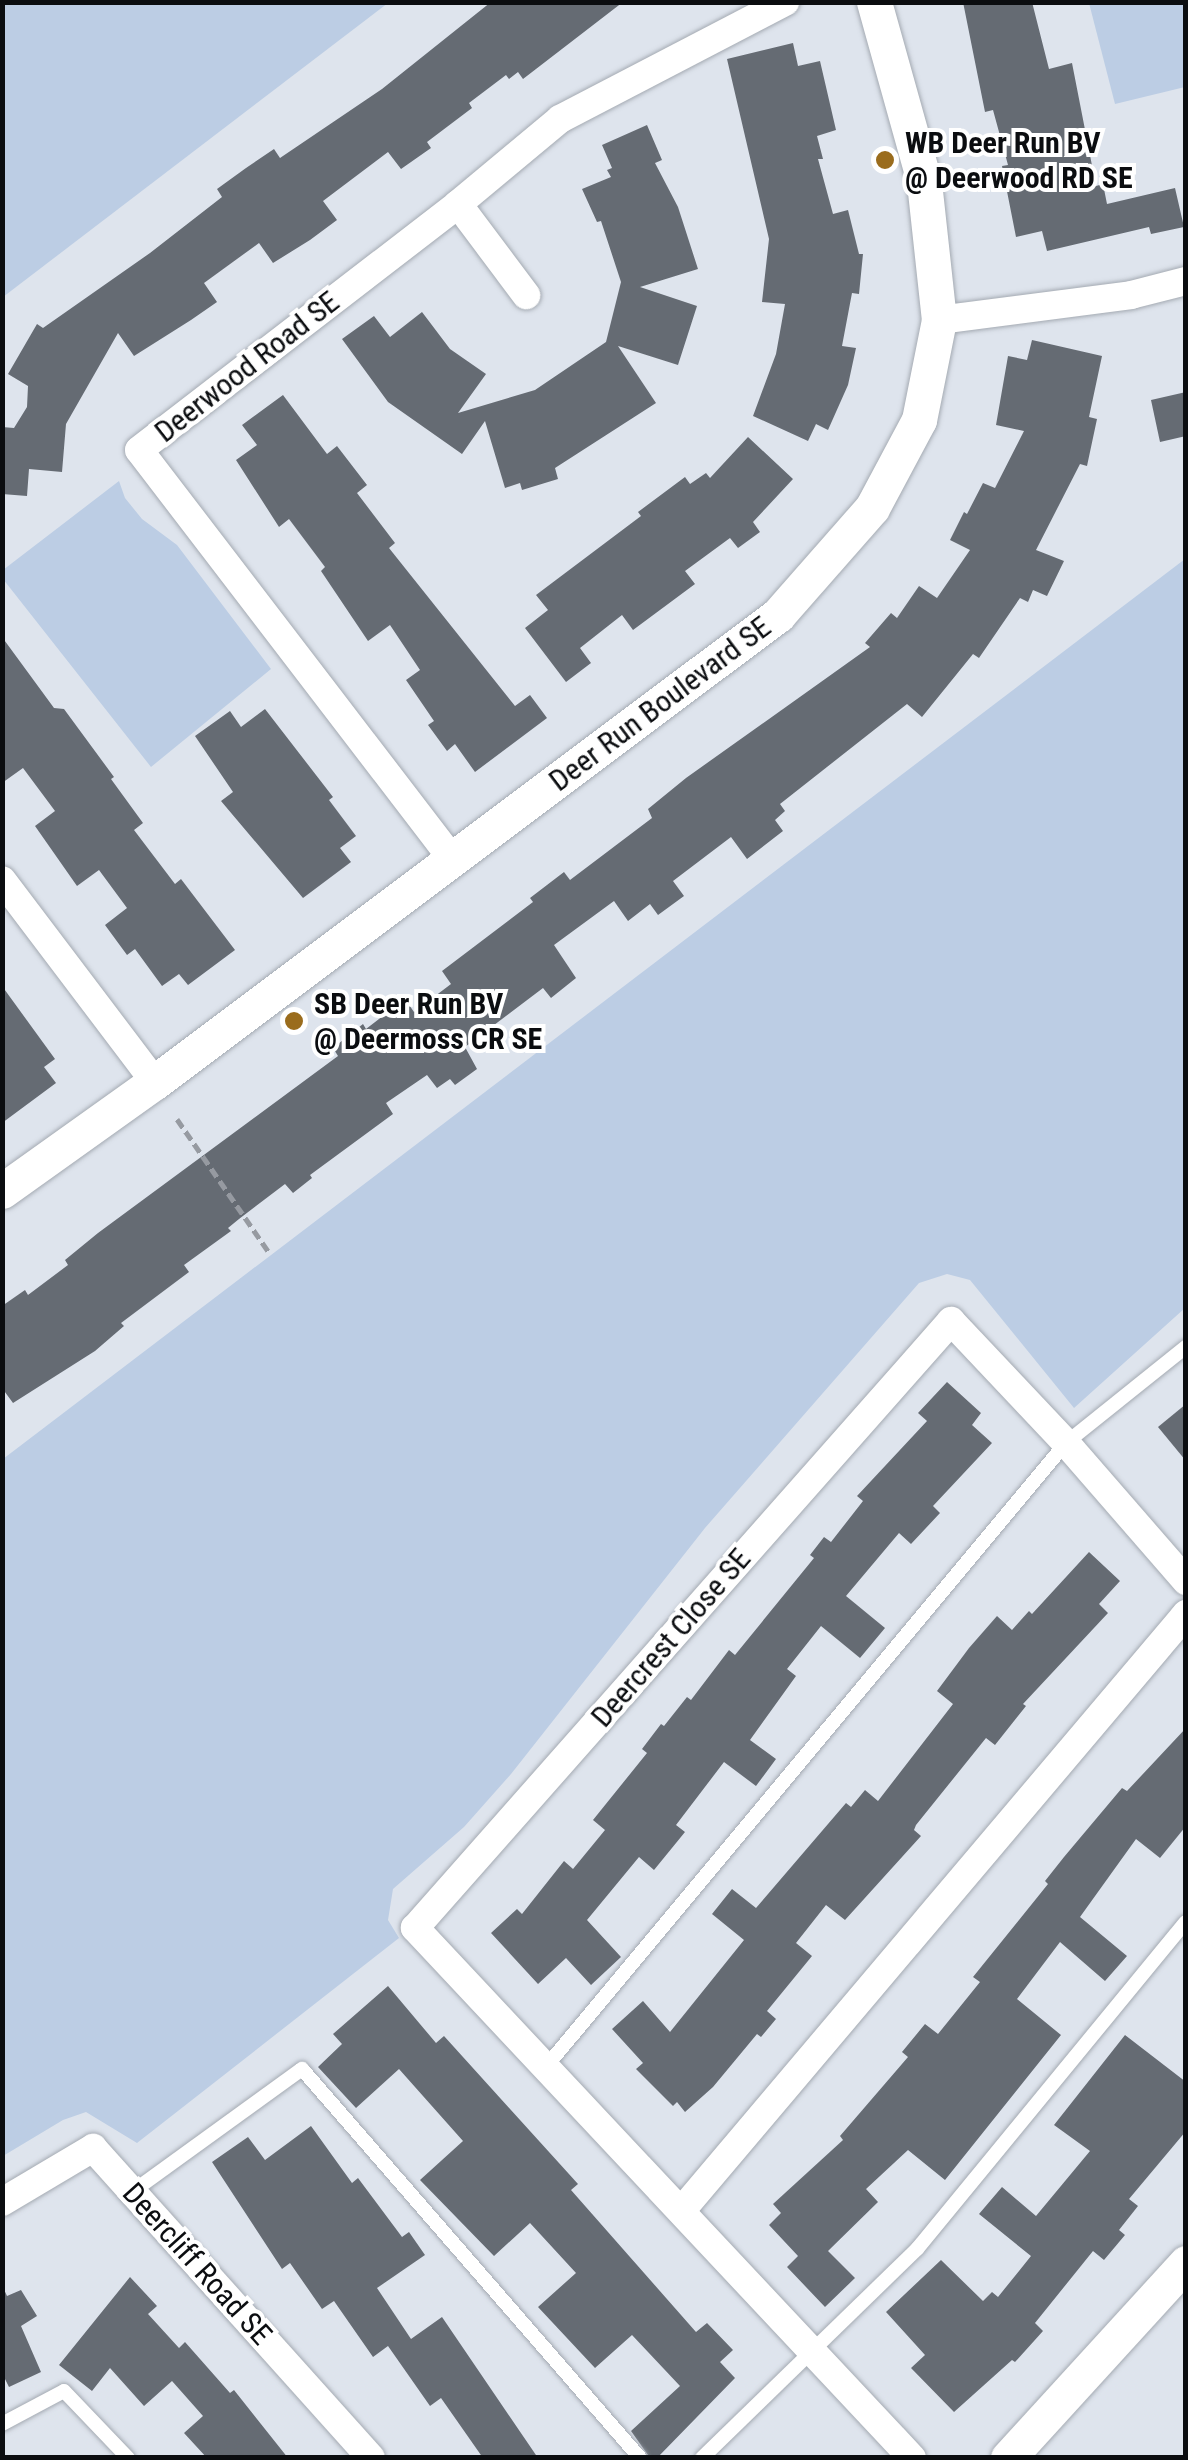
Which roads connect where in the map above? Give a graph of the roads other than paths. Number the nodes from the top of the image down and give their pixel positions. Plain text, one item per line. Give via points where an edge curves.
1 (785, 2) edge
2 (874, 2) edge
3 (458, 204) junction
4 (1186, 281) edge
5 (526, 295) dead end
6 (939, 320) junction
7 (453, 860) junction
8 (2, 880) edge
9 (155, 1082) junction
10 (2, 1191) edge
11 (1186, 1347) edge
12 (1066, 1443) junction
13 (1186, 1581) edge
14 (1186, 1614) edge
15 (1186, 1922) edge
16 (545, 2068) junction
17 (132, 2192) junction
18 (2, 2202) edge
19 (682, 2210) junction
20 (1186, 2262) edge
21 (813, 2351) junction
22 (2, 2424) edge
23 (128, 2458) edge
24 (371, 2458) edge
25 (640, 2458) edge
26 (702, 2458) edge
27 (912, 2458) edge
28 (1008, 2458) edge

1 - 3 street, Deerwood Road SE via 560,119
2 - 6 street, Deer Run Boulevard SE via 924,182
3 - 5 street
3 - 7 street, Deerwood Road SE via 139,450
4 - 6 street via 1131,296
6 - 7 street, Deer Run Boulevard SE via 919,420 872,508 790,602
7 - 9 street, Deer Run Boulevard SE
8 - 9 street
9 - 10 street, Deer Run Boulevard SE
11 - 12 lane
12 - 13 street, Deercrest Close SE
12 - 16 lane
12 - 16 street, Deercrest Close SE via 951,1321 415,1928
14 - 19 street
15 - 21 lane via 917,2249
16 - 19 street, Deercrest Close SE
17 - 18 street, Deercliff Road SE via 93,2148
17 - 24 street, Deercliff Road SE
17 - 25 lane via 302,2070
19 - 21 street, Deercrest Close SE
20 - 28 street
21 - 26 lane
21 - 27 street, Deercrest Close SE
22 - 23 lane via 64,2391

